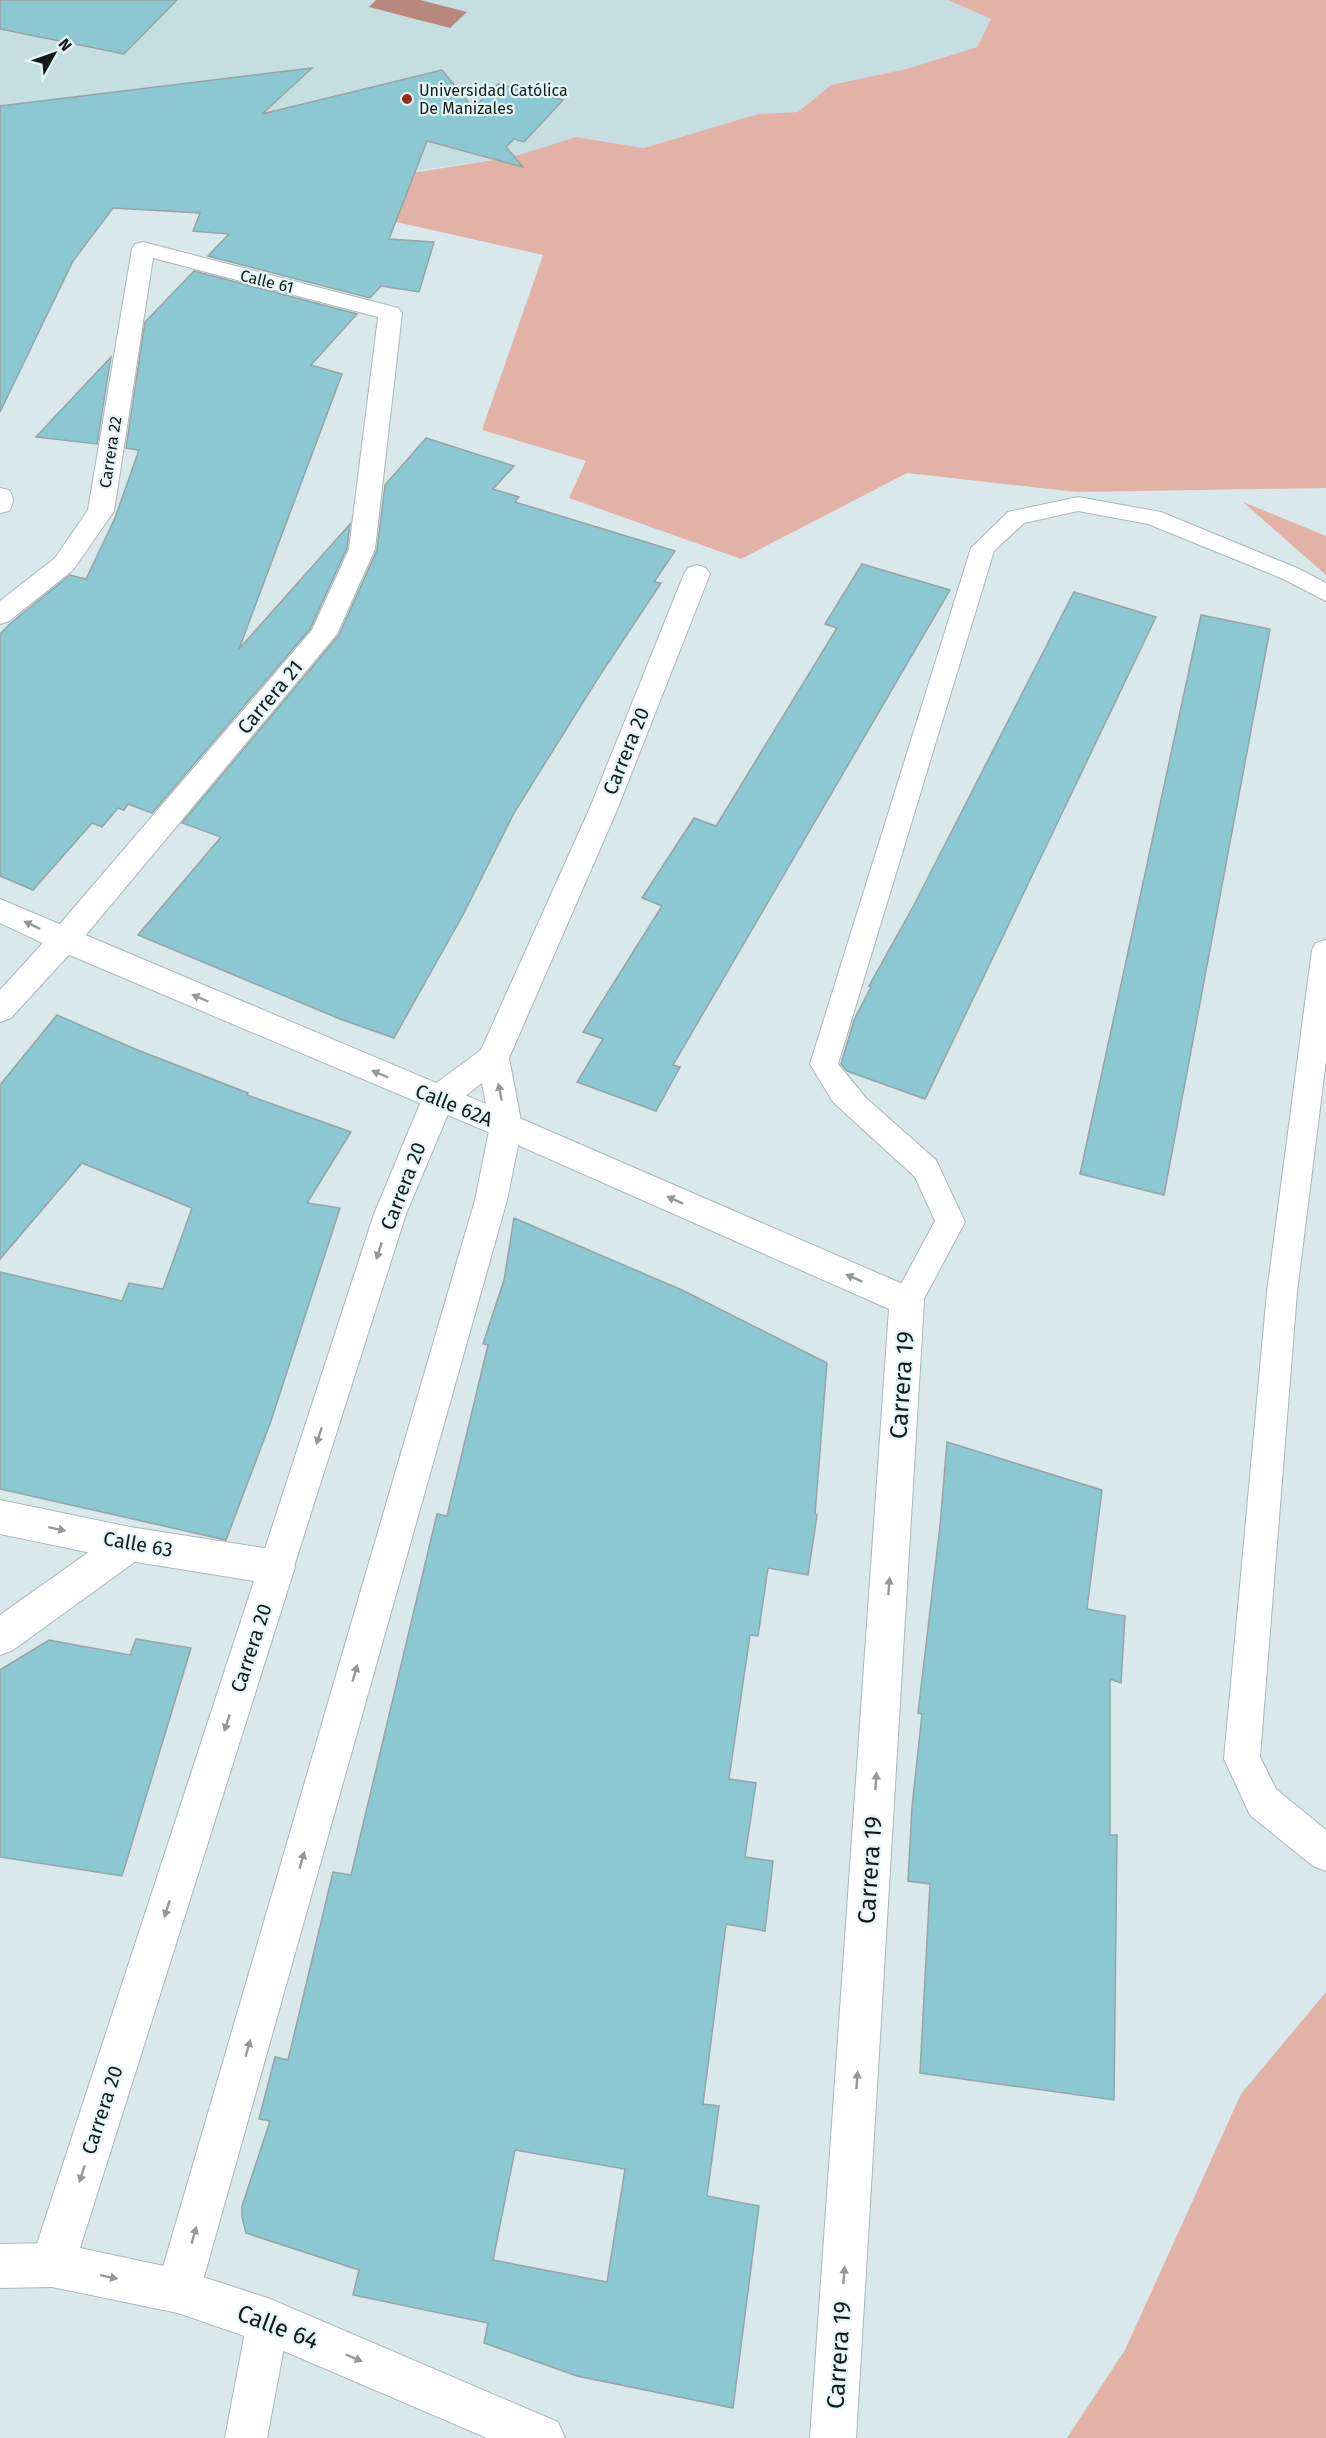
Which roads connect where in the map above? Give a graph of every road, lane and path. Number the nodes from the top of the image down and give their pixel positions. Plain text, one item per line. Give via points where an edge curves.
1 (143, 249) joint
2 (390, 313) joint
3 (0, 496) edge
4 (0, 505) edge
5 (697, 574) dead end
6 (1326, 593) edge
7 (0, 615) edge
8 (0, 910) edge
9 (64, 940) junction
10 (1326, 950) edge
11 (0, 1010) edge
12 (493, 1058) junction
13 (438, 1098) junction
14 (507, 1126) junction
15 (907, 1301) junction
16 (0, 1517) edge
17 (130, 1544) junction
18 (278, 1567) junction
19 (0, 1637) edge
20 (1326, 1853) edge
21 (52, 2265) junction
22 (0, 2266) edge
23 (178, 2291) junction
24 (268, 2321) junction
25 (246, 2438) edge
26 (542, 2438) edge
27 (833, 2438) edge

1 - 2 street, Calle 61
1 - 7 street, Carrera 22 via 100,511 64,564
2 - 9 street, Carrera 21 via 362,549 324,634
3 - 4 street
5 - 12 street, Carrera 20 via 603,810
6 - 15 lane via 1289,573 1153,517 1078,504 1016,517 983,548 824,1064 833,1084 859,1112 923,1165 950,1221
9 -> 8 street, Calle 62A
9 - 11 street, Carrera 21
13 -> 9 street, Calle 62A
10 - 20 lane via 1282,1292 1242,1759 1263,1802
12 - 13 street
14 -> 12 street
13 - 14 street, Calle 62A
13 -> 18 street, Carrera 20 via 390,1215
15 -> 14 street, Calle 62A
23 -> 14 street via 491,1200
27 -> 15 street, Carrera 19
16 -> 17 street, Calle 63
17 - 18 street, Calle 63
17 - 19 street
18 -> 21 street, Carrera 20
21 - 22 street, Calle 64
21 -> 23 street, Calle 64
23 - 24 street, Calle 64
24 - 25 lane
24 -> 26 street, Calle 64

